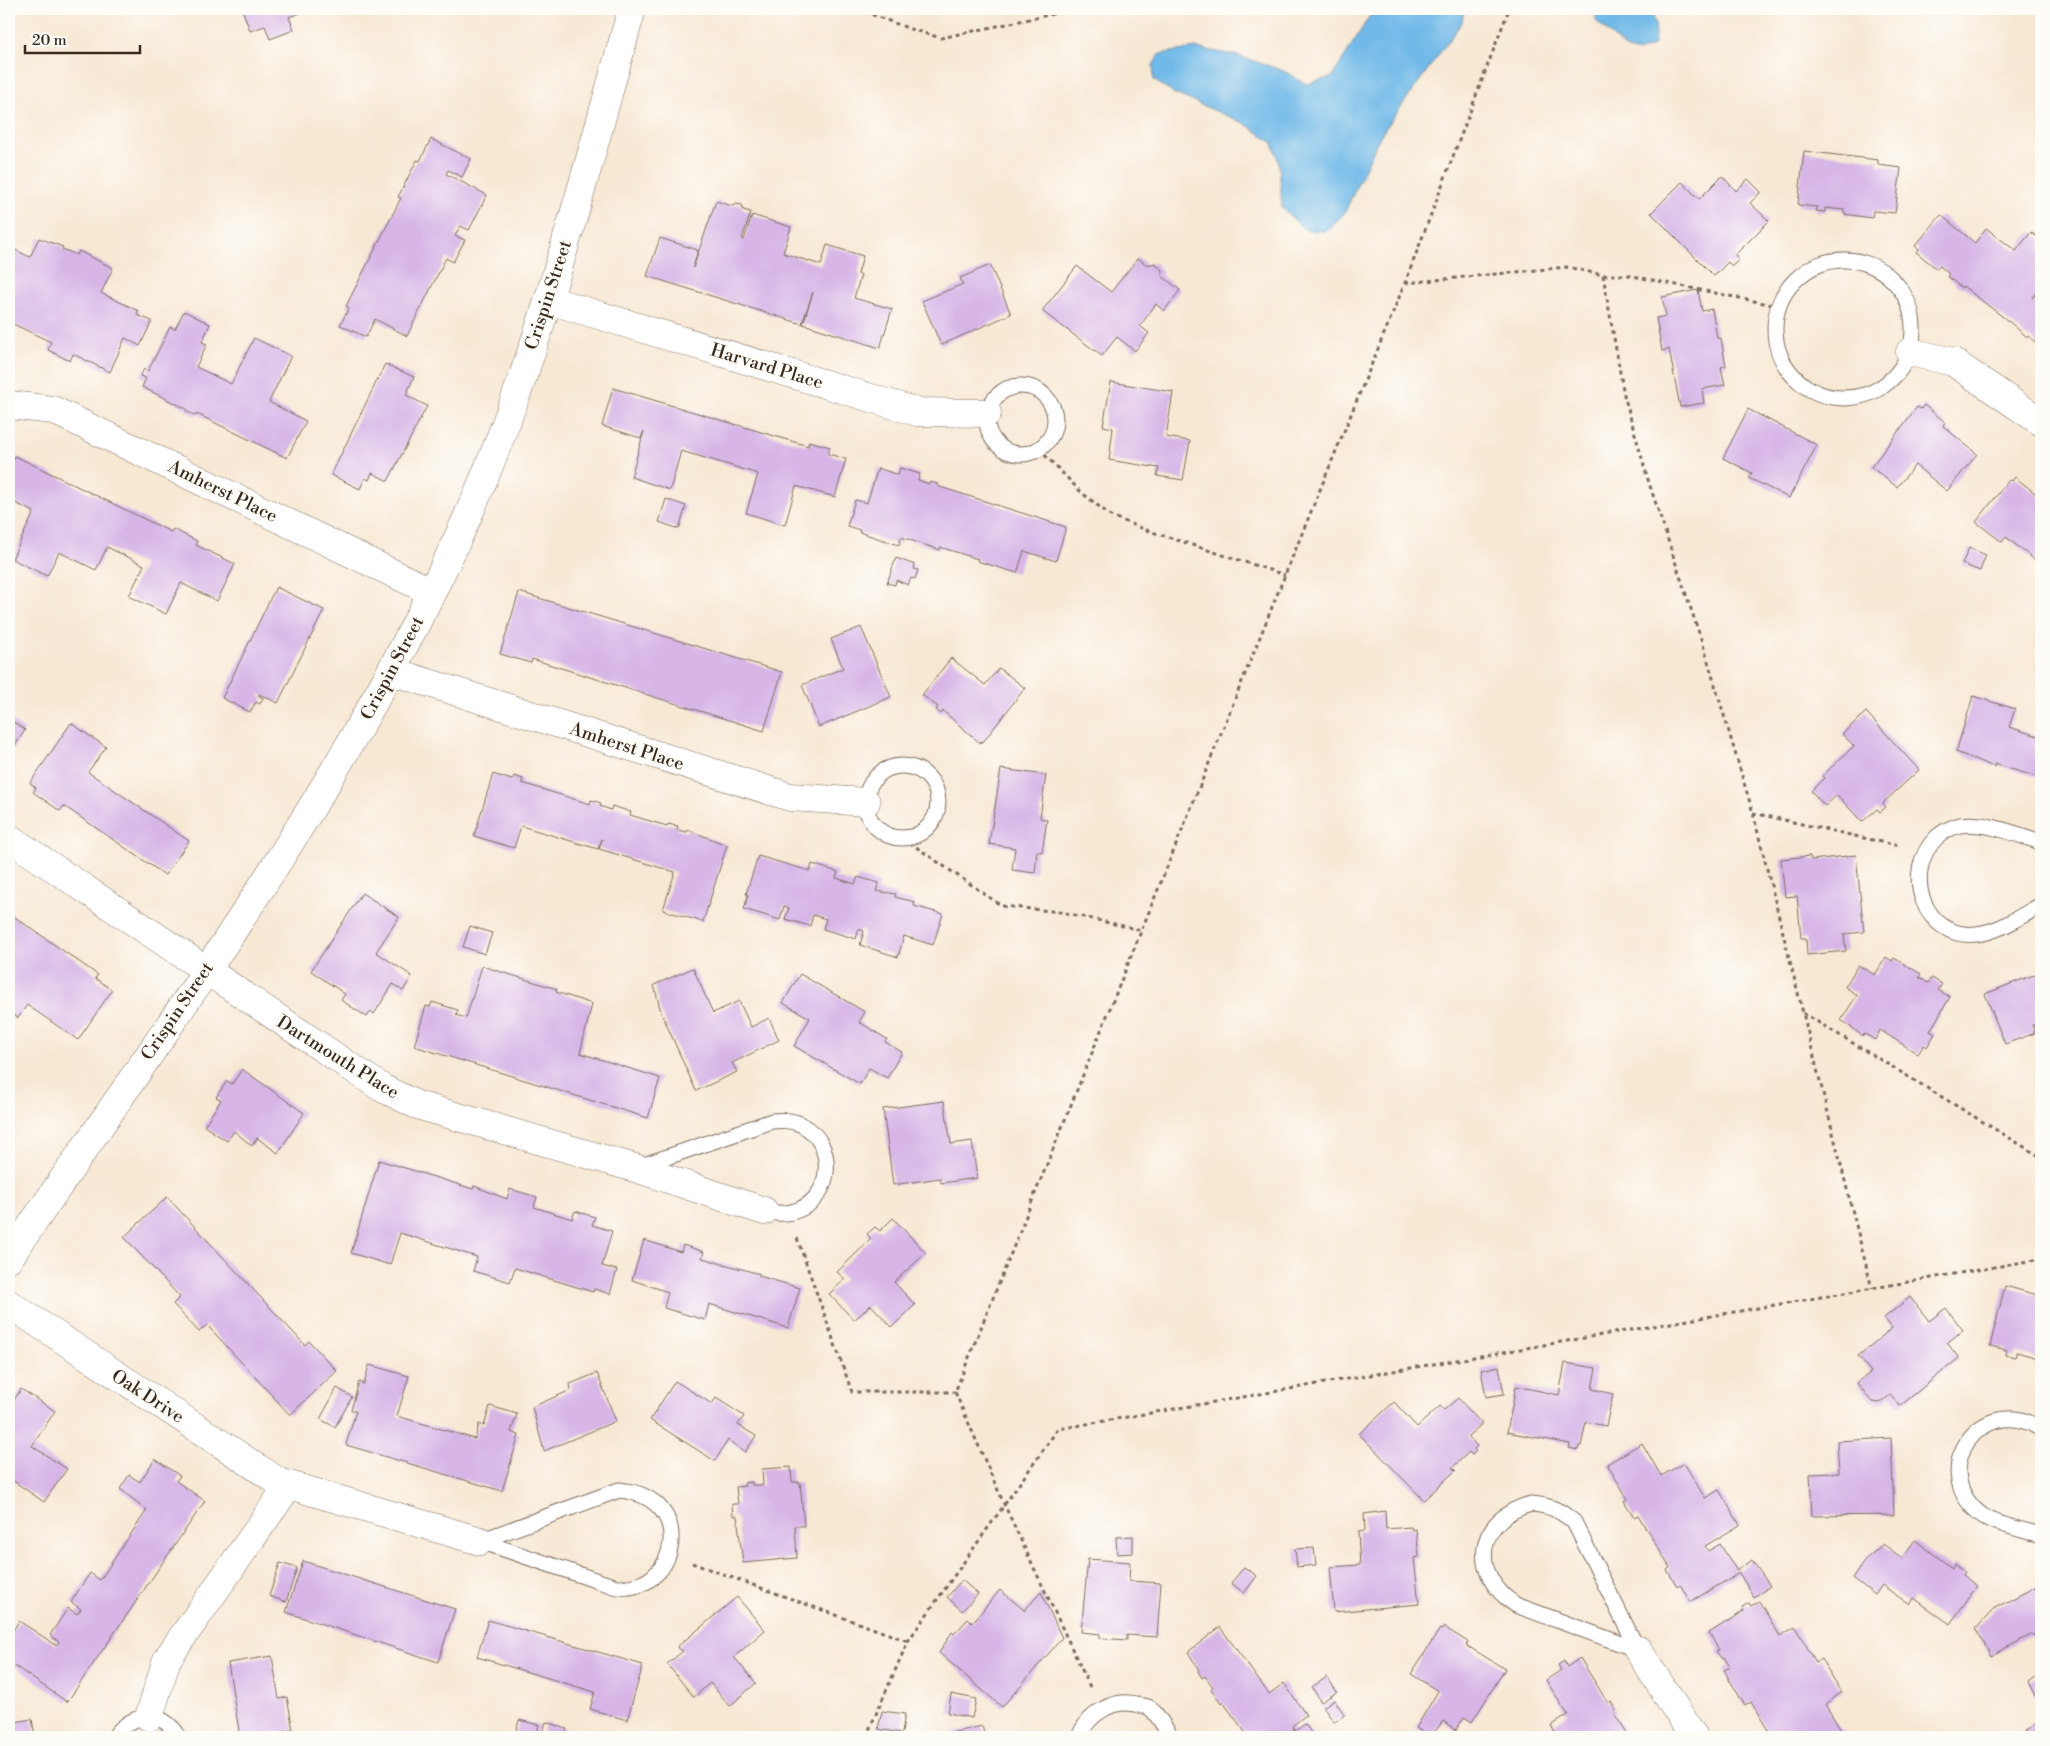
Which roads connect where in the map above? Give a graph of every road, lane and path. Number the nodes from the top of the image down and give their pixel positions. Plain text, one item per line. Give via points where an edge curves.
1 (632, 9) edge
2 (857, 9) edge
3 (1076, 9) edge
4 (1509, 9) edge
5 (1603, 275) junction
6 (1405, 283) junction
7 (549, 300) junction
8 (1778, 306) junction
9 (1910, 352) junction
10 (9, 405) edge
11 (987, 413) junction
12 (2041, 422) edge
13 (1039, 449) junction
14 (1285, 575) junction
15 (432, 592) junction
16 (391, 671) junction
17 (866, 802) junction
18 (1754, 813) junction
19 (9, 838) edge
20 (903, 838) junction
21 (2041, 842) edge
22 (1925, 852) junction
23 (2041, 905) edge
24 (1141, 930) junction
25 (206, 970) junction
26 (1803, 1013) junction
27 (2041, 1158) edge
28 (635, 1168) junction
29 (776, 1211) junction
30 (9, 1258) edge
31 (2041, 1259) edge
32 (1872, 1289) junction
33 (9, 1304) edge
34 (955, 1392) junction
35 (2041, 1428) edge
36 (289, 1485) junction
37 (1004, 1504) junction
38 (2041, 1535) edge
39 (480, 1541) junction
40 (669, 1554) junction
41 (908, 1641) junction
42 (1638, 1650) junction
43 (1101, 1710) junction
44 (149, 1717) junction
45 (114, 1737) edge
46 (180, 1737) edge
47 (866, 1737) edge
48 (1079, 1737) edge
49 (1171, 1737) edge
50 (1694, 1737) edge

1 - 7 street, Crispin Street
2 - 3 path via 941,38
4 - 6 path
5 - 6 path via 1567,267
5 - 8 path via 1628,275
5 - 18 path via 1624,395
6 - 14 path
7 - 11 street, Harvard Place via 917,412
7 - 15 street, Crispin Street via 496,449
8 - 9 lane via 1801,274 1832,261 1858,261 1893,279 1905,295 1914,333
8 - 9 lane via 1774,325 1783,363 1795,379 1811,391 1830,397 1850,398 1869,394 1900,370
9 - 12 street via 1953,362
10 - 15 street, Amherst Place via 54,410
11 - 13 lane via 987,426 1001,448 1013,454
11 - 13 lane via 992,400 1002,391 1029,387 1040,392 1050,402 1055,414 1054,428
13 - 14 path via 1082,493 1111,516
14 - 24 path
15 - 16 street, Crispin Street
16 - 17 street, Amherst Place via 790,797
16 - 25 street, Crispin Street via 310,812
17 - 20 lane via 869,817 877,828 889,836
17 - 20 lane via 868,788 887,768 915,767 927,775 936,787 936,815 917,835
18 - 22 path
18 - 26 path
19 - 25 street, Dartmouth Place
20 - 24 path via 1002,906 1061,912
21 - 22 lane via 1976,823 1958,825 1942,833
22 - 23 lane via 1918,878 1920,895 1928,911 1941,924 1956,932 1974,935 1991,932
24 - 34 path
25 - 28 street, Dartmouth Place via 382,1088 418,1105
25 - 30 street, Crispin Street
26 - 27 path
26 - 32 path
28 - 29 street, Dartmouth Place
28 - 29 lane via 772,1121 787,1120 815,1134 824,1147 826,1178 820,1192 809,1203 795,1211
29 - 34 path via 852,1392
31 - 32 path
32 - 37 path via 1058,1429
33 - 36 street, Oak Drive via 279,1482
34 - 37 path
35 - 38 lane via 2013,1418 1996,1420 1979,1428 1967,1440 1959,1456 1957,1474 1961,1492 1985,1518
36 - 39 street, Oak Drive
36 - 44 street via 167,1659
37 - 41 path
37 - 43 path
39 - 40 lane via 620,1587 635,1586 650,1579 662,1568
39 - 40 lane via 619,1490 635,1491 662,1508 672,1539
40 - 41 path
41 - 47 path
42 - 42 lane via 1574,1522 1562,1511 1547,1505 1515,1508 1502,1517 1491,1530 1485,1547 1490,1581 1501,1595 1516,1605
42 - 50 street
43 - 48 lane via 1087,1721
43 - 49 lane via 1117,1704 1134,1703 1150,1708
44 - 45 lane via 135,1719 122,1726
44 - 46 lane via 163,1721

